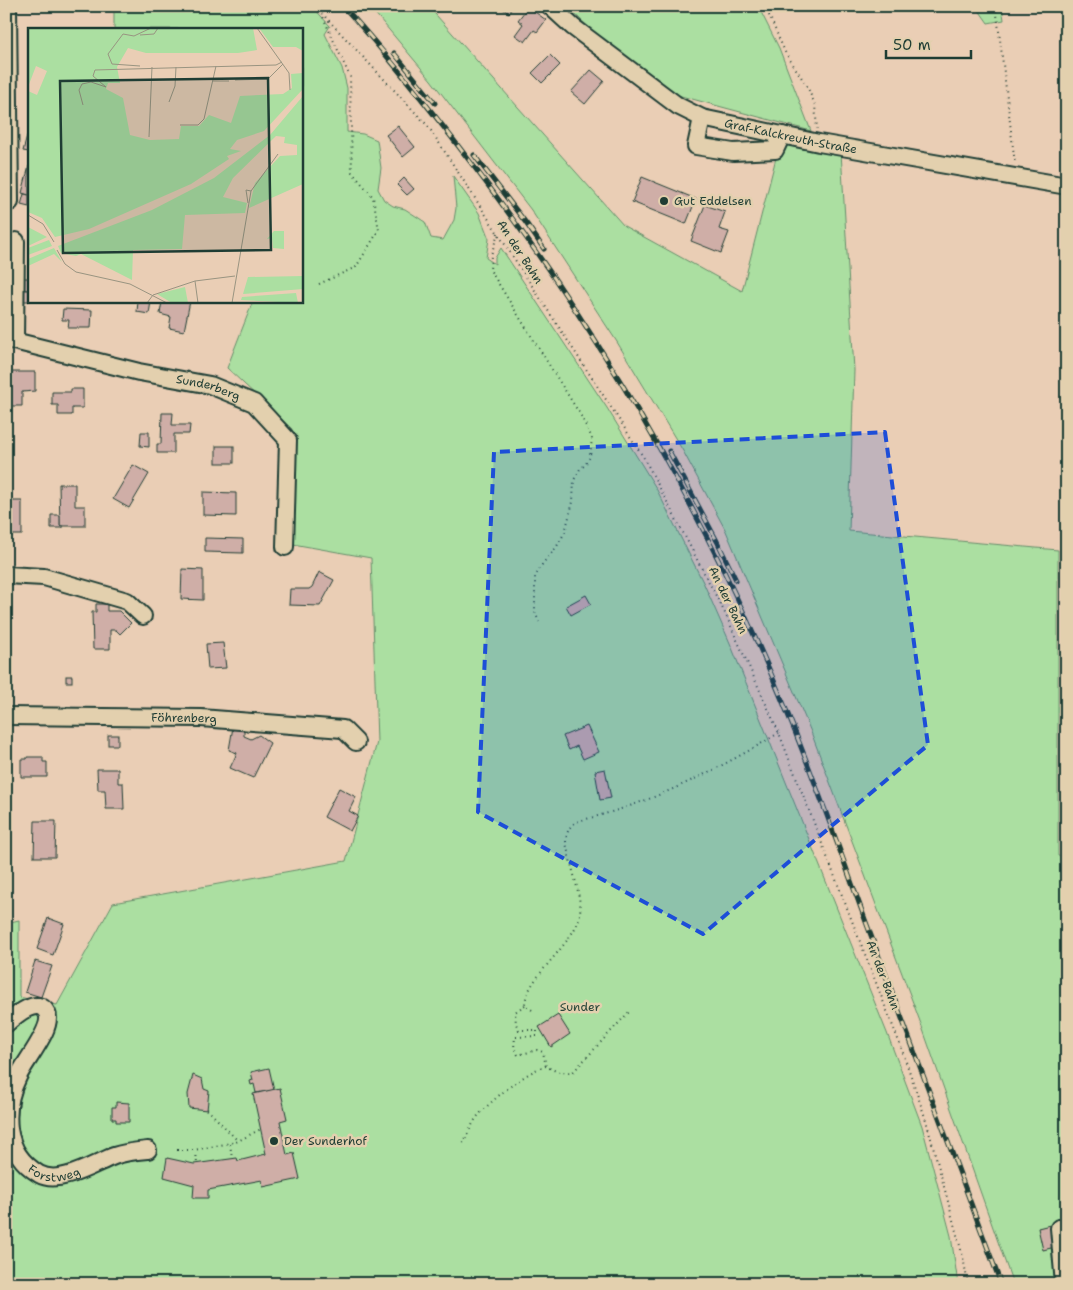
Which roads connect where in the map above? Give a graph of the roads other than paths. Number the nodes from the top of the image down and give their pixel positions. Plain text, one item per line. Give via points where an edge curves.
1 (8, 6) edge
2 (550, 6) edge
3 (702, 118) junction
4 (782, 135) junction
5 (1067, 186) edge
6 (10, 202) dead end
7 (16, 242) dead end
8 (11, 340) edge
9 (285, 547) dead end
10 (6, 575) edge
11 (143, 616) dead end
12 (6, 716) edge
13 (356, 742) dead end
14 (6, 1024) edge
15 (148, 1150) dead end
16 (1059, 1228) dead end
17 (1064, 1284) edge

1 - 6 street
2 - 3 street, Graf-Kalckreuth-Straße via 678,106
3 - 4 street, Graf-Kalckreuth-Straße
3 - 4 street via 696,146 733,152 774,150
4 - 5 street, Graf-Kalckreuth-Straße
7 - 8 street
8 - 9 street, Sunderberg via 139,372 210,385 254,403 288,440
10 - 11 street via 44,577 127,601
12 - 13 street, Föhrenberg via 201,718 343,729
14 - 15 street, Forstweg via 30,1007 39,1006 49,1018 10,1097 10,1140 18,1156 30,1168 43,1176 59,1176 78,1173 114,1156
16 - 17 street

